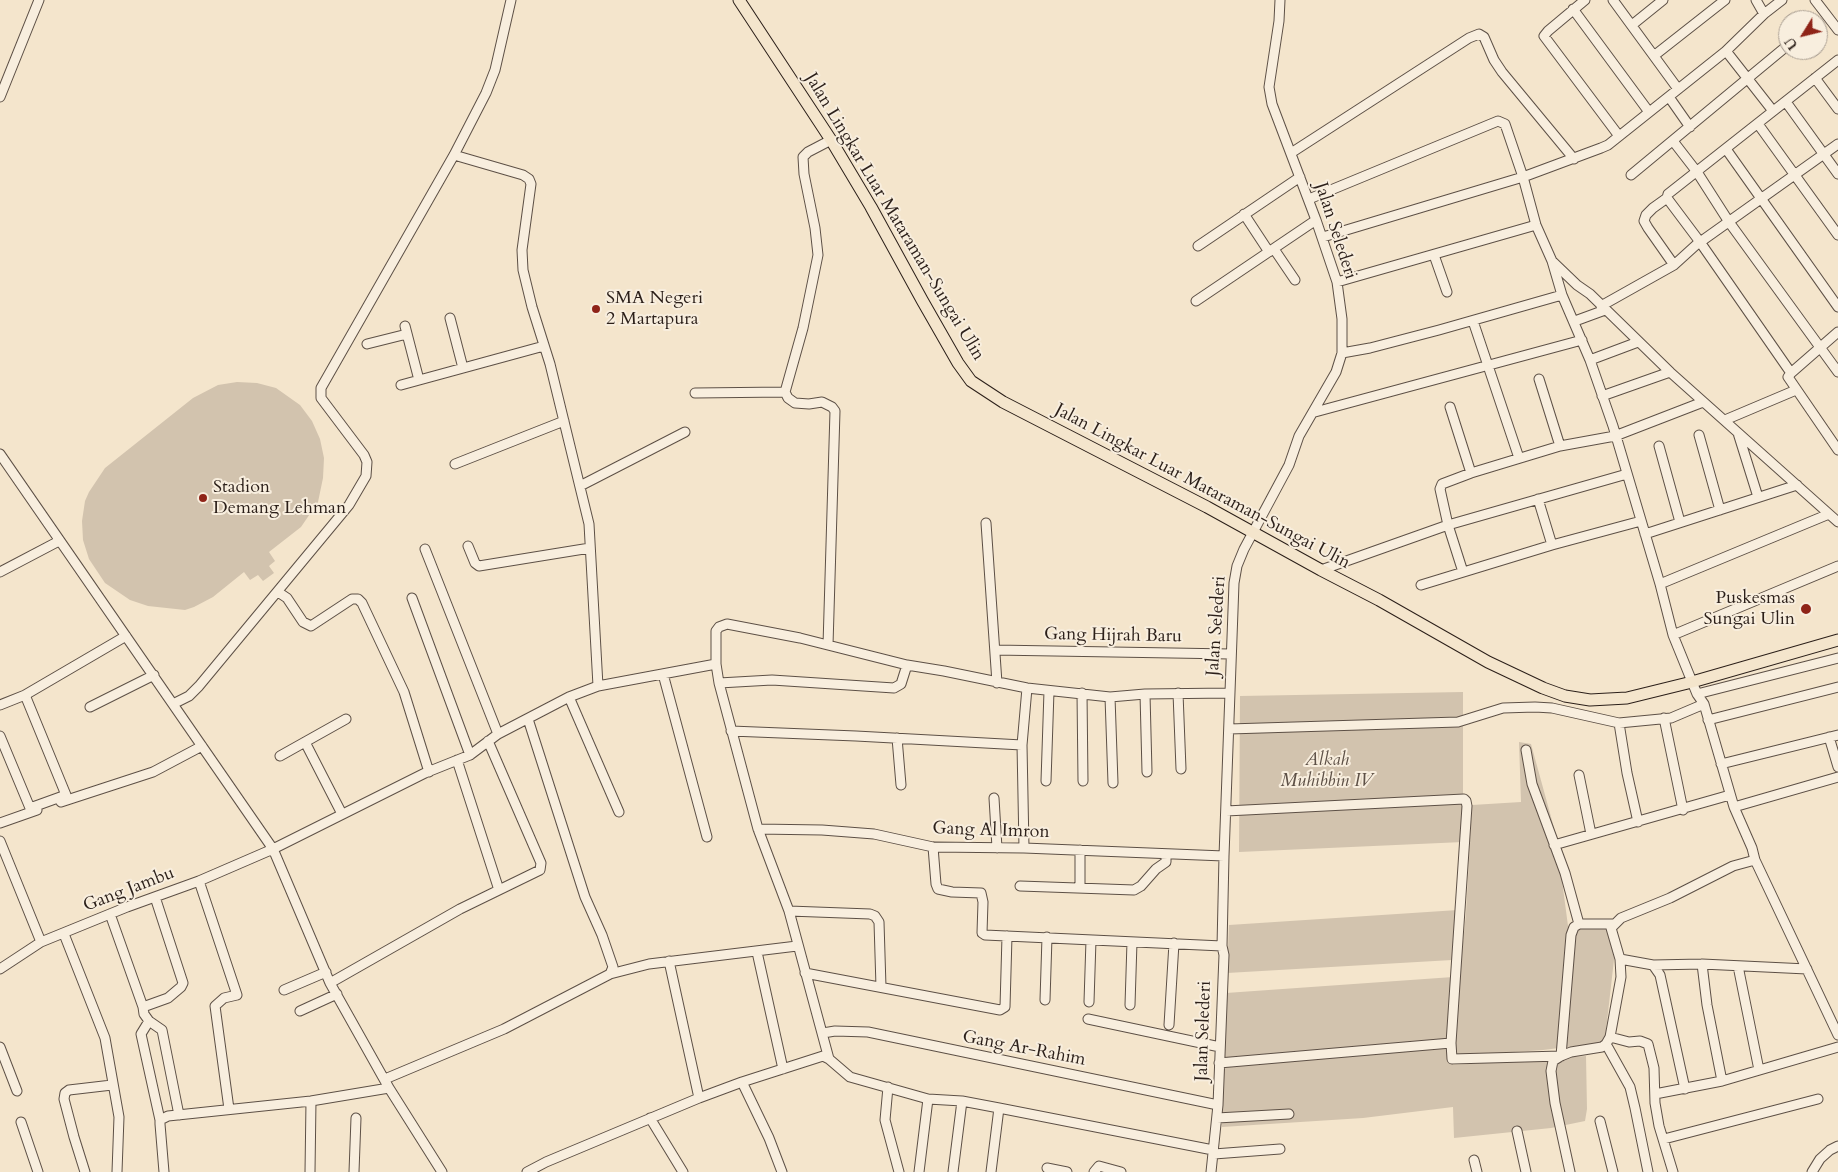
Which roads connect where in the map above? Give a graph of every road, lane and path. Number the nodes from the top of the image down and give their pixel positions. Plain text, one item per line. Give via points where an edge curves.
1 (39, 0) edge
2 (512, 0) edge
3 (739, 0) edge
4 (1280, 0) edge
5 (1585, 0) edge
6 (1613, 0) edge
7 (1663, 0) edge
8 (1725, 0) edge
9 (1756, 0) edge
10 (1782, 0) edge
11 (1815, 0) edge
12 (1573, 9) junction
13 (1823, 10) edge
14 (1764, 14) junction
15 (1828, 17) edge
16 (1632, 25) junction
17 (1838, 30) edge
18 (1726, 51) junction
19 (1778, 54) edge
20 (1655, 55) junction
21 (1838, 60) edge
22 (1816, 78) junction
23 (1748, 79) junction
24 (1678, 89) junction
25 (0, 97) edge
26 (1669, 97) junction
27 (1786, 102) junction
28 (1838, 109) edge
29 (1649, 112) junction
30 (1773, 112) junction
31 (1758, 124) junction
32 (1690, 127) junction
33 (1619, 136) junction
34 (831, 140) junction
35 (1673, 141) junction
36 (1838, 144) edge
37 (1726, 149) junction
38 (1291, 153) junction
39 (1824, 154) junction
40 (454, 155) junction
41 (1574, 159) junction
42 (1696, 172) junction
43 (1838, 174) edge
44 (1631, 175) dead end
45 (1795, 175) junction
46 (1300, 177) junction
47 (1523, 177) junction
48 (1667, 198) junction
49 (1308, 199) junction
50 (1761, 199) junction
51 (1244, 214) junction
52 (1316, 220) junction
53 (1729, 222) junction
54 (1536, 225) junction
55 (1838, 235) edge
56 (1323, 237) junction
57 (1700, 242) junction
58 (1198, 246) dead end
59 (1272, 250) junction
60 (1434, 255) junction
61 (1552, 261) junction
62 (1674, 265) junction
63 (1295, 280) dead end
64 (1337, 282) junction
65 (1446, 292) dead end
66 (1562, 295) junction
67 (1196, 301) dead end
68 (1838, 307) edge
69 (1603, 308) junction
70 (450, 318) dead end
71 (1473, 320) junction
72 (1575, 321) junction
73 (1838, 332) edge
74 (1582, 340) junction
75 (1638, 342) junction
76 (367, 344) dead end
77 (544, 346) junction
78 (1820, 348) junction
79 (1342, 353) junction
80 (1590, 360) junction
81 (1489, 365) junction
82 (463, 368) junction
83 (1670, 372) junction
84 (1838, 372) edge
85 (1791, 373) junction
86 (1539, 379) dead end
87 (419, 380) junction
88 (400, 385) dead end
89 (1796, 390) junction
90 (695, 392) dead end
91 (785, 392) junction
92 (1602, 396) junction
93 (1703, 402) junction
94 (1450, 407) dead end
95 (1315, 412) junction
96 (1725, 420) junction
97 (564, 421) junction
98 (685, 432) dead end
99 (1738, 433) junction
100 (1699, 435) dead end
101 (1615, 436) junction
102 (1560, 446) junction
103 (1659, 446) dead end
104 (1838, 450) edge
105 (0, 454) edge
106 (1519, 458) junction
107 (455, 464) dead end
108 (1471, 473) junction
109 (1626, 474) junction
110 (1796, 485) junction
111 (580, 486) junction
112 (1758, 497) junction
113 (1538, 499) junction
114 (1720, 510) junction
115 (1829, 514) junction
116 (1640, 522) junction
117 (1680, 522) junction
118 (1838, 522) edge
119 (986, 523) dead end
120 (1448, 525) junction
121 (1253, 532) junction
122 (1645, 534) junction
123 (59, 541) junction
124 (1552, 545) junction
125 (468, 546) dead end
126 (590, 548) junction
127 (425, 549) dead end
128 (1838, 566) edge
129 (1321, 570) junction
130 (0, 572) edge
131 (1463, 572) junction
132 (1660, 584) junction
133 (1421, 585) dead end
134 (278, 592) junction
135 (412, 598) dead end
136 (1673, 635) junction
137 (126, 636) junction
138 (1838, 640) edge
139 (828, 645) junction
140 (995, 650) junction
141 (1231, 654) junction
142 (1838, 658) edge
143 (716, 664) junction
144 (907, 665) junction
145 (663, 674) junction
146 (154, 675) junction
147 (997, 682) junction
148 (1692, 682) junction
149 (719, 683) junction
150 (598, 686) junction
151 (1838, 687) edge
152 (1027, 688) junction
153 (1049, 690) junction
154 (1082, 693) junction
155 (1178, 693) junction
156 (1229, 693) junction
157 (1145, 694) junction
158 (1697, 694) junction
159 (25, 695) junction
160 (569, 697) junction
161 (1110, 697) junction
162 (173, 704) junction
163 (1704, 704) junction
164 (0, 705) edge
165 (90, 707) dead end
166 (1664, 718) junction
167 (346, 719) dead end
168 (528, 719) junction
169 (1708, 720) junction
170 (1619, 723) junction
171 (1229, 729) junction
172 (731, 731) junction
173 (498, 734) junction
174 (0, 736) edge
175 (1834, 736) edge
176 (897, 738) junction
177 (488, 741) junction
178 (305, 742) junction
179 (1022, 745) junction
180 (202, 746) junction
181 (1526, 750) dead end
182 (470, 755) junction
183 (280, 756) dead end
184 (457, 760) junction
185 (1721, 764) junction
186 (1838, 767) edge
187 (1181, 769) dead end
188 (429, 772) junction
189 (1147, 772) dead end
190 (1579, 775) dead end
191 (1838, 777) edge
192 (1046, 781) dead end
193 (1083, 782) dead end
194 (1112, 783) dead end
195 (901, 785) dead end
196 (1730, 795) junction
197 (994, 798) dead end
198 (1734, 807) junction
199 (1683, 810) junction
200 (1226, 811) junction
201 (619, 812) dead end
202 (342, 814) junction
203 (1638, 822) junction
204 (0, 823) edge
205 (758, 829) junction
206 (1591, 834) junction
207 (707, 837) dead end
208 (0, 841) edge
209 (1554, 845) junction
210 (933, 847) junction
211 (273, 848) junction
212 (997, 848) junction
213 (1024, 848) junction
214 (1080, 850) junction
215 (1166, 854) junction
216 (1224, 856) junction
217 (1755, 860) junction
218 (199, 881) junction
219 (1020, 886) dead end
220 (1080, 888) junction
221 (499, 890) junction
222 (155, 897) junction
223 (789, 911) junction
224 (110, 914) junction
225 (1579, 924) junction
226 (1614, 924) junction
227 (64, 934) junction
228 (1007, 936) junction
229 (1047, 938) junction
230 (1091, 940) junction
231 (41, 942) junction
232 (1132, 942) junction
233 (1174, 944) junction
234 (797, 946) junction
235 (1222, 946) junction
236 (757, 952) junction
237 (1620, 959) junction
238 (669, 961) junction
239 (1702, 964) junction
240 (1653, 965) junction
241 (1738, 966) junction
242 (0, 969) edge
243 (1807, 969) junction
244 (326, 972) junction
245 (805, 973) junction
246 (610, 974) junction
247 (330, 983) junction
248 (881, 987) junction
249 (284, 990) dead end
250 (337, 994) junction
251 (1045, 1000) dead end
252 (1090, 1002) dead end
253 (1130, 1005) dead end
254 (143, 1007) junction
255 (300, 1010) dead end
256 (1088, 1020) dead end
257 (150, 1021) junction
258 (1170, 1025) dead end
259 (822, 1033) junction
260 (1838, 1035) edge
261 (1608, 1040) junction
262 (1451, 1042) junction
263 (1220, 1046) junction
264 (0, 1047) edge
265 (1838, 1047) edge
266 (1561, 1056) junction
267 (829, 1059) junction
268 (1219, 1063) junction
269 (783, 1069) junction
270 (1759, 1070) junction
271 (384, 1079) junction
272 (1722, 1081) junction
273 (742, 1082) junction
274 (112, 1085) junction
275 (888, 1087) junction
276 (389, 1088) junction
277 (1685, 1089) junction
278 (18, 1091) dead end
279 (1655, 1094) junction
280 (698, 1098) junction
281 (928, 1099) junction
282 (1818, 1099) dead end
283 (311, 1101) junction
284 (962, 1101) junction
285 (1218, 1104) junction
286 (999, 1108) junction
287 (229, 1109) junction
288 (179, 1114) junction
289 (1289, 1114) dead end
290 (356, 1118) dead end
291 (650, 1118) junction
292 (1217, 1118) junction
293 (160, 1120) junction
294 (1600, 1121) dead end
295 (22, 1122) dead end
296 (1517, 1131) dead end
297 (1664, 1139) junction
298 (1838, 1146) edge
299 (1280, 1149) dead end
300 (1213, 1152) junction
301 (1474, 1160) dead end
302 (1047, 1168) dead end
303 (38, 1172) edge
304 (85, 1172) edge
305 (117, 1172) edge
306 (164, 1172) edge
307 (310, 1172) edge
308 (354, 1172) edge
309 (442, 1172) edge
310 (527, 1172) edge
311 (683, 1172) edge
312 (782, 1172) edge
313 (899, 1172) edge
314 (918, 1172) edge
315 (953, 1172) edge
316 (991, 1172) edge
317 (1067, 1172) edge
318 (1094, 1172) edge
319 (1121, 1172) edge
320 (1211, 1172) edge
321 (1477, 1172) edge
322 (1526, 1172) edge
323 (1570, 1172) edge
324 (1614, 1172) edge
325 (1648, 1172) edge
326 (1673, 1172) edge
327 (1812, 1172) edge

1 - 25 street
2 - 40 street via 490,83
3 - 34 main road, Jalan Lingkar Luar Mataraman-Sungai Ulin
4 - 38 street, Jalan Selederi via 1269,87 1272,104
5 - 12 street
6 - 16 street
7 - 16 street
8 - 20 street
9 - 14 street
10 - 14 street
11 - 13 street
12 - 29 street
12 - 33 street via 1544,36
14 - 18 street
15 - 17 street
16 - 20 street
18 - 23 street
18 - 24 street
19 - 23 street
20 - 24 street
21 - 22 street
22 - 27 street
22 - 28 street
23 - 30 street
23 - 32 street
24 - 26 street
26 - 29 street
26 - 32 street
27 - 30 street
27 - 39 street
29 - 33 street
30 - 31 street
31 - 37 street
31 - 45 street
32 - 35 street
33 - 41 street
34 - 91 street via 803,157 818,255 803,328
34 - 121 main road, Jalan Lingkar Luar Mataraman-Sungai Ulin via 958,363 972,381 1003,402
35 - 42 street
35 - 44 street
36 - 39 street
37 - 42 street
37 - 50 street
38 - 41 street via 1468,38 1479,34 1484,37 1502,72
38 - 46 street, Jalan Selederi
39 - 43 street
39 - 45 street
40 - 77 street via 523,175 531,184 522,250 523,270
40 - 134 street via 321,388 321,398 364,455 366,476 349,505
41 - 47 street
42 - 48 street
42 - 53 street
45 - 50 street
45 - 55 street
46 - 49 street, Jalan Selederi
46 - 51 street
47 - 49 street via 1507,128 1500,121
47 - 54 street
47 - 56 street
48 - 57 street
48 - 62 street via 1652,208 1644,221
49 - 52 street, Jalan Selederi
50 - 53 street
50 - 68 street
51 - 58 street
51 - 59 street
52 - 56 street, Jalan Selederi
52 - 59 street
53 - 57 street
53 - 78 street
54 - 60 street
54 - 61 street
56 - 64 street, Jalan Selederi
57 - 62 street
57 - 85 street
59 - 63 street
59 - 67 street
60 - 64 street
60 - 65 street
61 - 66 street
61 - 69 street
62 - 69 street
64 - 79 street, Jalan Selederi
66 - 71 street
66 - 72 street
69 - 72 street
69 - 75 street
70 - 82 street
71 - 79 street
71 - 81 street
72 - 74 street
73 - 78 street
74 - 80 street
74 - 81 street
75 - 80 street
75 - 83 street
76 - 87 street via 406,330
77 - 82 street
77 - 97 street
78 - 84 street
78 - 85 street
79 - 95 street, Jalan Selederi
80 - 92 street
81 - 95 street
81 - 106 street
82 - 87 street
83 - 92 street
83 - 93 street
85 - 89 street via 1788,377
86 - 102 street
87 - 88 street
89 - 96 street
89 - 104 street
90 - 91 street
91 - 139 street via 795,403 822,402 836,412
92 - 101 street
93 - 96 street
93 - 101 street
94 - 108 street
95 - 121 street, Jalan Selederi via 1299,436 1289,466
96 - 99 street
97 - 107 street
97 - 111 street
98 - 111 street
99 - 110 street
99 - 112 street
100 - 114 street
101 - 102 street
101 - 109 street
102 - 106 street
103 - 117 street
105 - 123 street
106 - 108 street
108 - 120 street via 1442,484 1440,489
109 - 113 street
109 - 116 street
110 - 112 street
110 - 115 street
111 - 126 street via 589,524
112 - 114 street
113 - 120 street
113 - 124 street
114 - 117 street
115 - 118 street
115 - 132 street
116 - 122 street
116 - 124 street
117 - 122 street
119 - 140 street
120 - 129 street
120 - 131 street
121 - 129 main road, Jalan Lingkar Luar Mataraman-Sungai Ulin
121 - 141 street, Jalan Selederi via 1237,566
122 - 132 street
123 - 130 street
123 - 137 street
124 - 131 street
125 - 126 street via 479,566
126 - 150 street
127 - 173 street
128 - 136 street
129 - 148 main road, Jalan Lingkar Luar Mataraman-Sungai Ulin via 1488,662 1565,696 1590,700 1628,698
131 - 133 street
132 - 136 street
134 - 162 street via 199,686 189,696
134 - 188 street via 287,598 303,622 311,626 352,599 362,603 404,692
135 - 182 street
136 - 148 street
137 - 146 street
137 - 159 street
138 - 148 main road, Jalan Lingkar Luar Mataraman-Sungai Ulin
139 - 143 street via 727,624 716,632
139 - 144 street
140 - 141 street, Gang Hijrah Baru
140 - 147 street
141 - 156 street, Jalan Selederi
142 - 158 street
143 - 145 street, Gang Jambu
143 - 149 street
144 - 147 street
144 - 149 street via 901,684 894,688 772,680
145 - 150 street, Gang Jambu
145 - 207 street
146 - 162 street
146 - 165 street
147 - 152 street
148 - 158 street
149 - 172 street
150 - 160 street, Gang Jambu
151 - 169 street
152 - 153 street
152 - 179 street
153 - 154 street
153 - 192 street
154 - 161 street
154 - 193 street
155 - 156 street
155 - 157 street
155 - 187 street
156 - 171 street, Jalan Selederi
157 - 161 street
157 - 189 street
158 - 163 street
159 - 164 street
159 - 174 street via 66,796 30,808
160 - 168 street, Gang Jambu
160 - 201 street
161 - 194 street
162 - 180 street
163 - 166 street
163 - 169 street
166 - 170 street
166 - 199 street
167 - 178 street
168 - 173 street, Gang Jambu
168 - 246 street via 585,897 613,967
169 - 185 street
170 - 171 street via 1552,708 1525,707 1502,708 1458,722
170 - 203 street
171 - 200 street, Jalan Selederi
172 - 176 street
172 - 205 street
173 - 177 street, Gang Jambu
175 - 185 street
175 - 186 street
176 - 179 street
176 - 195 street
177 - 182 street, Gang Jambu
177 - 221 street via 542,867
178 - 183 street
178 - 202 street
179 - 213 street
180 - 204 street via 153,772
180 - 211 street
181 - 209 street via 1532,784
182 - 184 street, Gang Jambu
184 - 188 street, Gang Jambu
184 - 221 street
185 - 196 street
188 - 202 street, Gang Jambu
190 - 206 street
191 - 198 street
196 - 198 street
196 - 199 street
197 - 212 street
198 - 217 street
199 - 203 street
200 - 216 street, Jalan Selederi
200 - 262 street via 1466,801
202 - 211 street, Gang Jambu
203 - 206 street
205 - 210 street, Gang Al Imron via 874,834
205 - 223 street
206 - 209 street
208 - 231 street
209 - 225 street
210 - 212 street, Gang Al Imron
210 - 228 street via 938,888 981,893 982,932
211 - 218 street, Gang Jambu
211 - 244 street
212 - 213 street, Gang Al Imron
213 - 214 street, Gang Al Imron
214 - 215 street, Gang Al Imron
214 - 220 street
215 - 216 street, Gang Al Imron
215 - 220 street via 1166,862 1134,890
216 - 235 street, Jalan Selederi
217 - 226 street via 1733,866
217 - 243 street
218 - 222 street, Gang Jambu
218 - 287 street via 237,995 224,998 215,1006
219 - 220 street
221 - 247 street via 460,908
222 - 224 street, Gang Jambu
222 - 254 street via 183,983 168,998
223 - 234 street
223 - 248 street via 870,914 878,918
224 - 227 street, Gang Jambu
224 - 254 street
225 - 226 street
225 - 266 street via 1571,935
226 - 237 street via 1611,928
227 - 231 street, Gang Jambu
227 - 274 street via 105,1038
228 - 229 street
228 - 248 street via 1005,1007 1002,1010
229 - 230 street
229 - 251 street
230 - 232 street
230 - 252 street
231 - 242 street, Gang Jambu
232 - 233 street
232 - 253 street
233 - 235 street
233 - 258 street
234 - 236 street
234 - 245 street
235 - 263 street, Jalan Selederi
236 - 238 street
236 - 269 street
237 - 240 street
237 - 261 street via 1621,977
238 - 246 street
238 - 280 street
239 - 240 street
239 - 241 street
239 - 272 street
240 - 277 street via 1663,985
241 - 243 street
241 - 270 street
243 - 260 street
244 - 247 street
244 - 249 street
245 - 248 street
245 - 259 street
246 - 271 street via 504,1029
247 - 250 street
250 - 255 street
250 - 271 street
254 - 257 street
256 - 263 street
257 - 288 street via 162,1030
257 - 293 street via 142,1034
259 - 267 street
259 - 285 street, Gang Ar-Rahim via 868,1032
261 - 266 street via 1598,1049
261 - 279 street via 1648,1044 1654,1068
261 - 325 street via 1630,1087
262 - 266 street via 1452,1059
262 - 268 street
263 - 268 street, Jalan Selederi
264 - 278 street
265 - 270 street
266 - 323 street via 1553,1061 1551,1071
267 - 269 street via 823,1056
267 - 275 street via 850,1077
268 - 285 street, Jalan Selederi
269 - 273 street
270 - 272 street
271 - 276 street
272 - 277 street
273 - 280 street
273 - 312 street
274 - 304 street via 65,1093
274 - 305 street via 120,1125
275 - 281 street
275 - 313 street via 885,1120
276 - 283 street
276 - 309 street
277 - 279 street
279 - 297 street
280 - 291 street
281 - 284 street
281 - 314 street
282 - 297 street
283 - 287 street
283 - 307 street
284 - 286 street
284 - 315 street
285 - 292 street, Jalan Selederi
286 - 300 street
286 - 316 street
287 - 288 street
288 - 293 street
289 - 292 street
290 - 308 street
291 - 310 street
291 - 311 street
292 - 300 street, Jalan Selederi
293 - 306 street
294 - 324 street
295 - 303 street
296 - 322 street
297 - 326 street
298 - 327 street via 1820,1159
299 - 300 street
300 - 320 street, Jalan Selederi
301 - 321 street
302 - 317 street
318 - 319 street via 1099,1166

